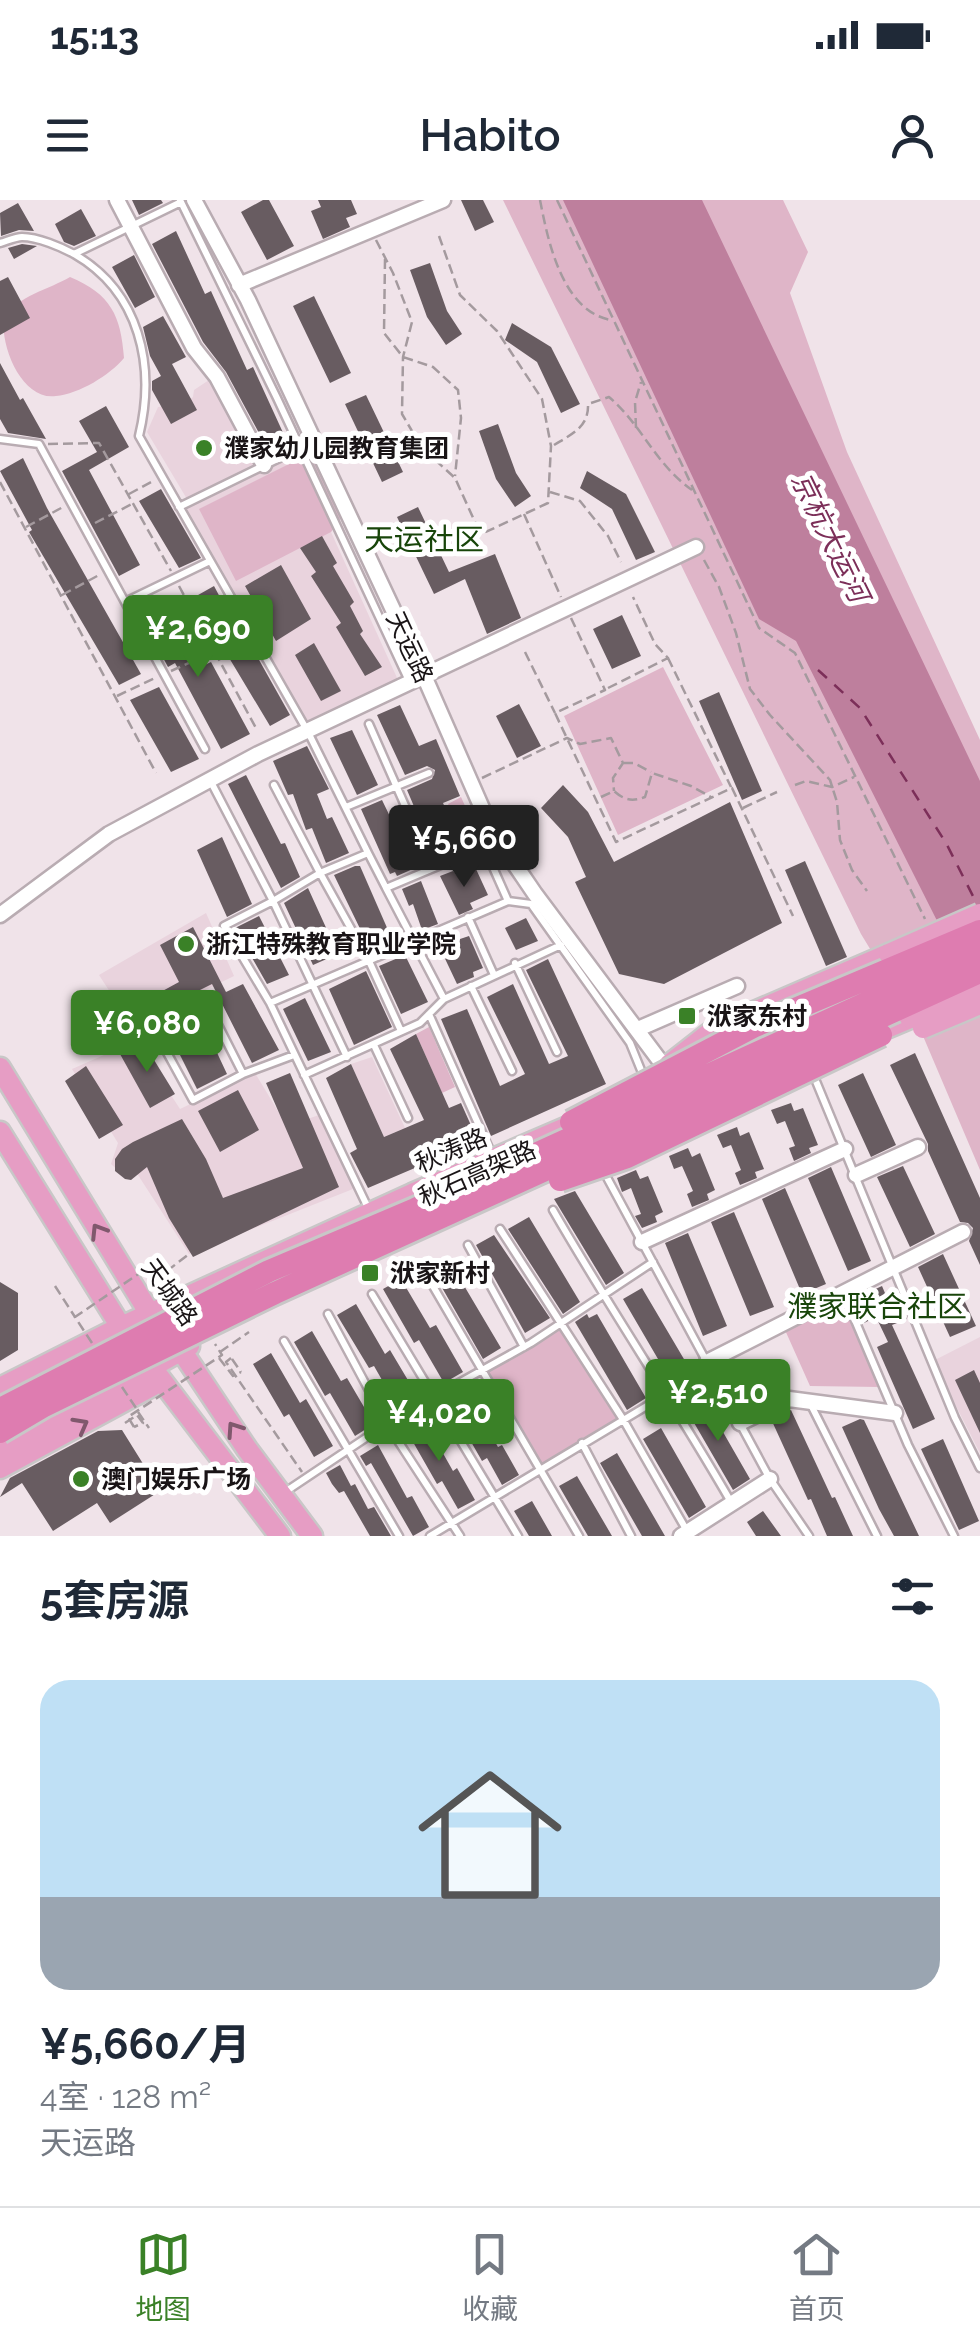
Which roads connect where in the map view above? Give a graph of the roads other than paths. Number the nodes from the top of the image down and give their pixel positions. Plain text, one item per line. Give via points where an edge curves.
1 (117, 200) edge
2 (443, 200) edge
3 (185, 201) edge
4 (129, 227) junction
5 (0, 243) edge
6 (74, 254) junction
7 (239, 285) junction
8 (0, 439) edge
9 (300, 448) junction
10 (264, 465) junction
11 (179, 507) junction
12 (696, 547) road end
13 (210, 560) junction
14 (126, 602) junction
15 (418, 681) junction
16 (369, 724) dead end
17 (308, 732) junction
18 (205, 750) dead end
19 (429, 773) dead end
20 (211, 780) junction
21 (274, 784) dead end
22 (396, 786) junction
23 (346, 806) junction
24 (368, 852) junction
25 (432, 867) junction
26 (320, 873) junction
27 (386, 888) junction
28 (273, 901) junction
29 (508, 902) junction
30 (980, 914) edge
31 (0, 915) edge
32 (468, 917) junction
33 (980, 931) edge
34 (980, 941) edge
35 (415, 942) junction
36 (561, 945) junction
37 (980, 951) edge
38 (369, 961) junction
39 (515, 964) junction
40 (980, 972) edge
41 (494, 975) junction
42 (314, 984) junction
43 (471, 986) junction
44 (737, 986) dead end
45 (975, 994) edge
46 (444, 1000) junction
47 (270, 1003) junction
48 (211, 1011) dead end
49 (429, 1014) junction
50 (916, 1023) junction
51 (638, 1030) junction
52 (401, 1031) junction
53 (160, 1038) dead end
54 (374, 1045) junction
55 (557, 1052) dead end
56 (294, 1055) junction
57 (347, 1057) junction
58 (0, 1068) edge
59 (666, 1069) junction
60 (512, 1071) dead end
61 (812, 1072) junction
62 (243, 1074) junction
63 (304, 1075) junction
64 (648, 1091) junction
65 (408, 1118) dead end
66 (686, 1119) junction
67 (0, 1132) edge
68 (918, 1147) dead end
69 (845, 1149) junction
70 (493, 1158) junction
71 (596, 1158) junction
72 (856, 1174) junction
73 (554, 1210) dead end
74 (370, 1213) junction
75 (420, 1218) junction
76 (500, 1229) dead end
77 (963, 1232) dead end
78 (642, 1242) junction
79 (468, 1245) dead end
80 (652, 1262) junction
81 (894, 1265) junction
82 (423, 1269) dead end
83 (843, 1291) junction
84 (372, 1294) dead end
85 (603, 1296) junction
86 (150, 1314) junction
87 (328, 1314) dead end
88 (560, 1324) junction
89 (121, 1327) junction
90 (284, 1341) dead end
91 (524, 1347) junction
92 (181, 1350) junction
93 (708, 1365) junction
94 (480, 1372) junction
95 (156, 1375) junction
96 (0, 1388) edge
97 (669, 1395) junction
98 (436, 1396) junction
99 (809, 1402) junction
100 (0, 1408) edge
101 (894, 1413) junction
102 (624, 1421) junction
103 (740, 1423) junction
104 (387, 1424) junction
105 (0, 1432) edge
106 (582, 1443) junction
107 (346, 1450) junction
108 (0, 1451) edge
109 (540, 1467) junction
110 (0, 1468) edge
111 (980, 1468) edge
112 (770, 1479) junction
113 (282, 1494) junction
114 (493, 1500) junction
115 (732, 1503) junction
116 (451, 1523) junction
117 (684, 1534) edge
118 (280, 1536) edge
119 (312, 1536) edge
120 (399, 1536) edge
121 (430, 1536) edge
122 (460, 1536) edge
123 (518, 1536) edge
124 (579, 1536) edge
125 (632, 1536) edge
126 (809, 1536) edge
127 (877, 1536) edge
128 (954, 1536) edge

1 - 4 street
2 - 7 street
3 - 4 lane
3 - 7 street, 天运路
3 - 9 lane
4 - 6 lane
4 - 10 street
5 - 6 lane via 23,237
6 - 11 lane via 123,298 140,332 147,403 139,436
7 - 15 street, 天运路
8 - 14 lane via 39,444
9 - 10 lane
9 - 15 lane
10 - 11 lane
11 - 13 lane
12 - 15 street
13 - 14 lane
13 - 17 lane
14 - 18 lane
15 - 17 street
15 - 51 street, 天运路 via 492,831
16 - 22 lane
17 - 20 street
17 - 23 lane
19 - 22 lane
20 - 28 lane
20 - 31 street via 109,834
21 - 26 lane
22 - 23 lane
22 - 25 lane
23 - 24 lane
24 - 26 lane
24 - 27 lane
25 - 27 lane
25 - 29 lane via 479,849
26 - 28 lane
26 - 38 lane
27 - 35 lane
28 - 42 lane
28 - 47 lane via 224,926
29 - 32 lane
29 - 36 lane via 531,904
30 - 59 main road, bridge via 716,1029
32 - 35 lane
32 - 41 lane
33 - 75 highway, bridge via 755,1026 524,1143
34 - 64 main road, 秋涛路
35 - 38 lane
35 - 46 lane
36 - 39 lane
36 - 64 lane via 630,1043
37 - 75 highway, 秋石高架路, bridge
38 - 42 lane
38 - 52 lane
39 - 41 lane
39 - 55 lane
40 - 75 highway, 秋石高架路, bridge
41 - 43 lane
42 - 47 lane
42 - 57 lane
43 - 46 lane
43 - 60 lane
44 - 51 street
45 - 50 main road, bridge
45 - 75 highway, bridge via 627,1157
46 - 49 lane
47 - 56 lane
48 - 62 lane
49 - 52 lane
49 - 70 lane
50 - 61 main road
50 - 66 main road via 798,1065
51 - 59 street, 天运路
52 - 54 lane
53 - 62 lane via 193,1100
54 - 57 lane
54 - 65 lane
56 - 62 lane
56 - 63 lane
57 - 63 lane
86 -> 58 main road, 天城路
59 - 64 main road
61 - 66 main road
61 - 69 lane
63 - 74 lane
64 - 70 main road, 秋涛路
66 - 71 main road
67 - 89 main road
68 - 72 street
69 - 72 lane
69 - 78 street
70 - 74 main road, 秋涛路
71 - 78 lane
71 - 92 main road
72 - 81 lane
73 - 85 lane
74 - 86 main road, 秋涛路
75 - 100 highway, 秋石高架路, bridge via 269,1271
75 - 105 highway, 秋石高架路, bridge
76 - 88 lane
77 - 81 street
78 - 80 lane
79 - 91 lane
80 - 85 lane
80 - 93 lane
81 - 83 street
81 - 111 lane
82 - 94 lane
83 - 93 street
83 - 101 lane
84 - 98 lane
85 - 88 lane
85 - 97 lane
86 - 89 main road, 秋涛路
86 - 92 main road, 天城路
87 - 104 lane
88 - 91 lane
88 - 102 lane
89 - 95 main road
89 - 96 main road, 秋涛路
90 - 107 lane
91 - 94 lane
92 - 95 main road
113 -> 92 main road, 天城路
93 - 97 lane
93 - 103 lane
94 - 98 lane
94 - 109 lane
95 - 108 main road
110 -> 95 main road
95 - 118 main road
97 - 102 lane
97 - 115 lane
98 - 104 lane
98 - 114 lane
99 - 101 street
99 - 103 street via 789,1399
99 - 127 lane
101 - 128 lane
102 - 106 lane
102 - 117 lane
103 - 112 lane
104 - 107 lane
104 - 116 lane
106 - 109 lane
106 - 125 lane
107 - 113 lane
107 - 120 lane
109 - 114 lane
109 - 124 lane
112 - 115 street
112 - 126 lane
113 - 119 main road, 天城路
114 - 116 lane
114 - 123 lane
115 - 117 street
116 - 121 lane
116 - 122 lane

